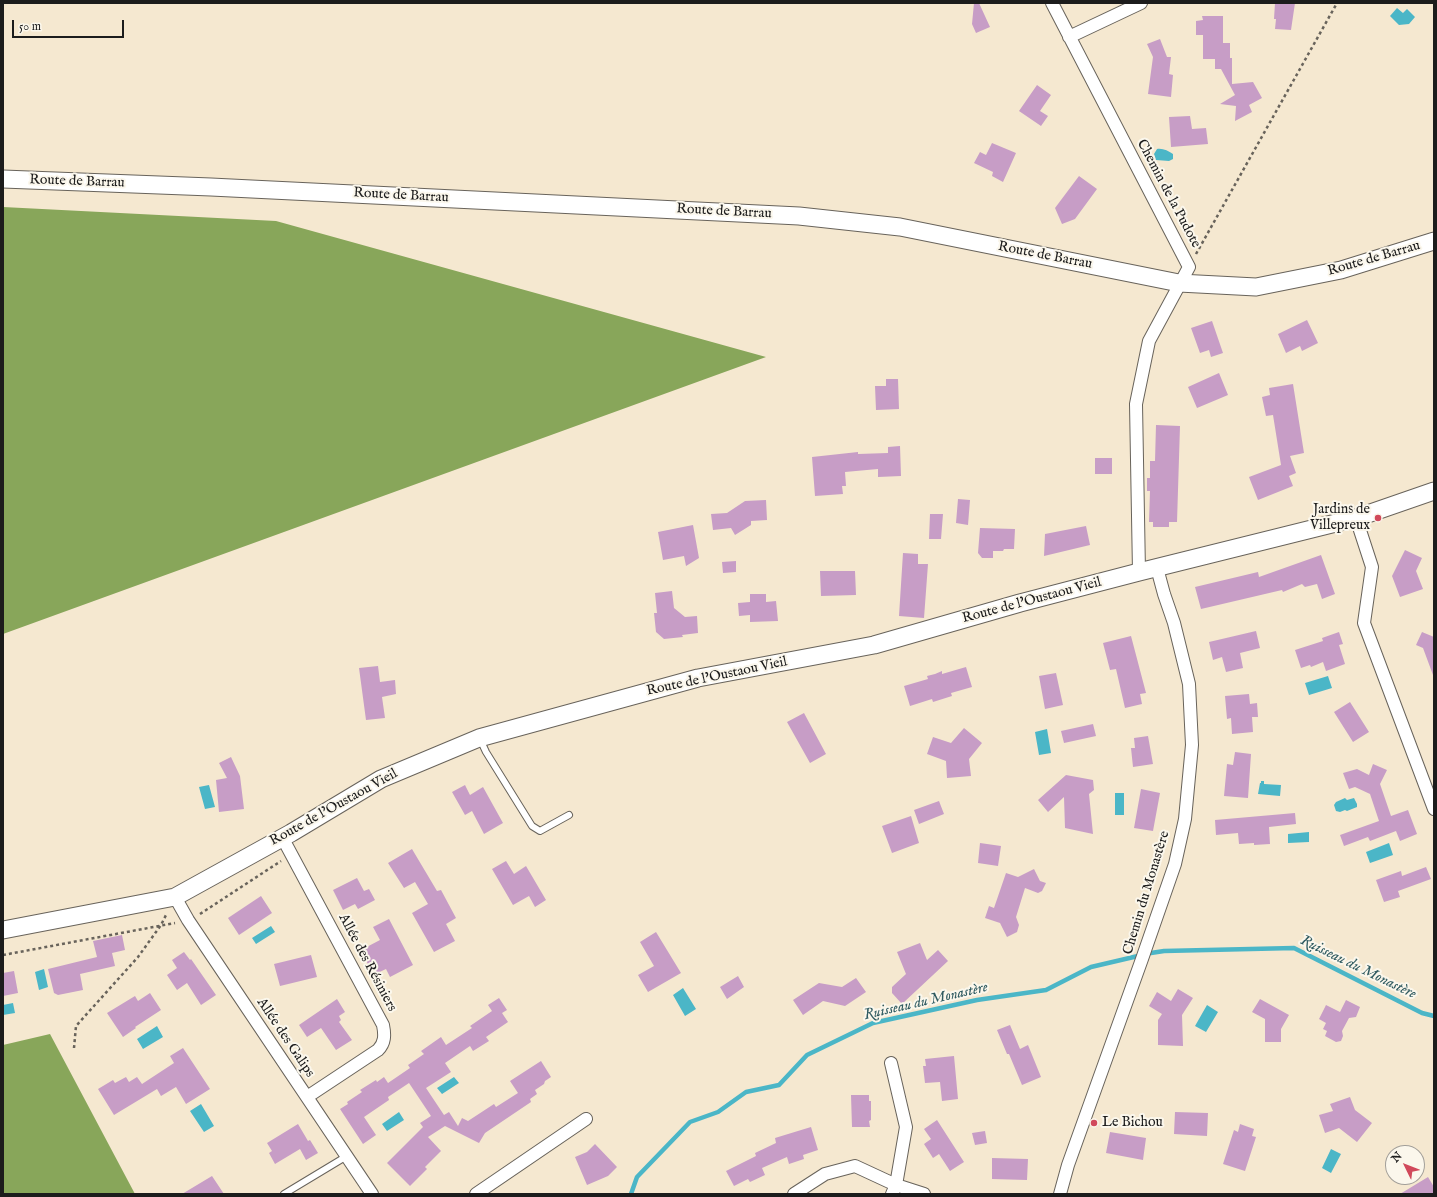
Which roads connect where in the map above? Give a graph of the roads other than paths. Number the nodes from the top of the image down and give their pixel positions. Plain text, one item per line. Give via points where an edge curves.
1 (1052, 3) edge
2 (1141, 3) edge
3 (1069, 37) junction
4 (3, 179) edge
5 (1434, 241) edge
6 (1179, 283) junction
7 (1434, 491) edge
8 (1356, 518) junction
9 (1157, 568) junction
10 (1139, 572) junction
11 (479, 738) junction
12 (1434, 809) edge
13 (569, 815) dead end
14 (282, 838) junction
15 (175, 897) junction
16 (3, 930) edge
17 (891, 1063) dead end
18 (307, 1097) junction
19 (586, 1119) dead end
20 (347, 1156) junction
21 (894, 1190) edge
22 (284, 1194) edge
23 (372, 1194) edge
24 (476, 1194) edge
25 (794, 1194) edge
26 (924, 1194) edge
27 (1060, 1194) edge

1 - 3 street, Chemin de la Pudote
2 - 3 street
3 - 6 street, Chemin de la Pudote via 1189,267
4 - 6 street, Route de Barrau via 799,216 900,227
5 - 6 street, Route de Barrau via 1341,270 1256,287
6 - 10 street, Chemin de la Pudote via 1148,341 1136,404
7 - 8 street, Route de l'Oustaou Vieil
8 - 9 street, Route de l'Oustaou Vieil
8 - 12 street via 1372,567 1364,623
9 - 10 street, Route de l'Oustaou Vieil
9 - 27 street, Chemin du Monastère via 1189,684 1192,745 1185,818 1175,864
10 - 11 street, Route de l'Oustaou Vieil via 874,645 698,678
11 - 13 lane via 532,826 540,831
11 - 14 street, Route de l'Oustaou Vieil via 381,779
14 - 15 street, Route de l'Oustaou Vieil
14 - 18 street, Allée des Résiniers via 383,1025 385,1034 378,1050
15 - 16 street, Route de l'Oustaou Vieil
15 - 18 street, Allée des Galips
17 - 21 street via 906,1127
18 - 20 street, Allée des Galips
19 - 24 street
20 - 22 lane
20 - 23 street, Allée des Galips
21 - 25 street via 855,1166 825,1174
21 - 26 street

